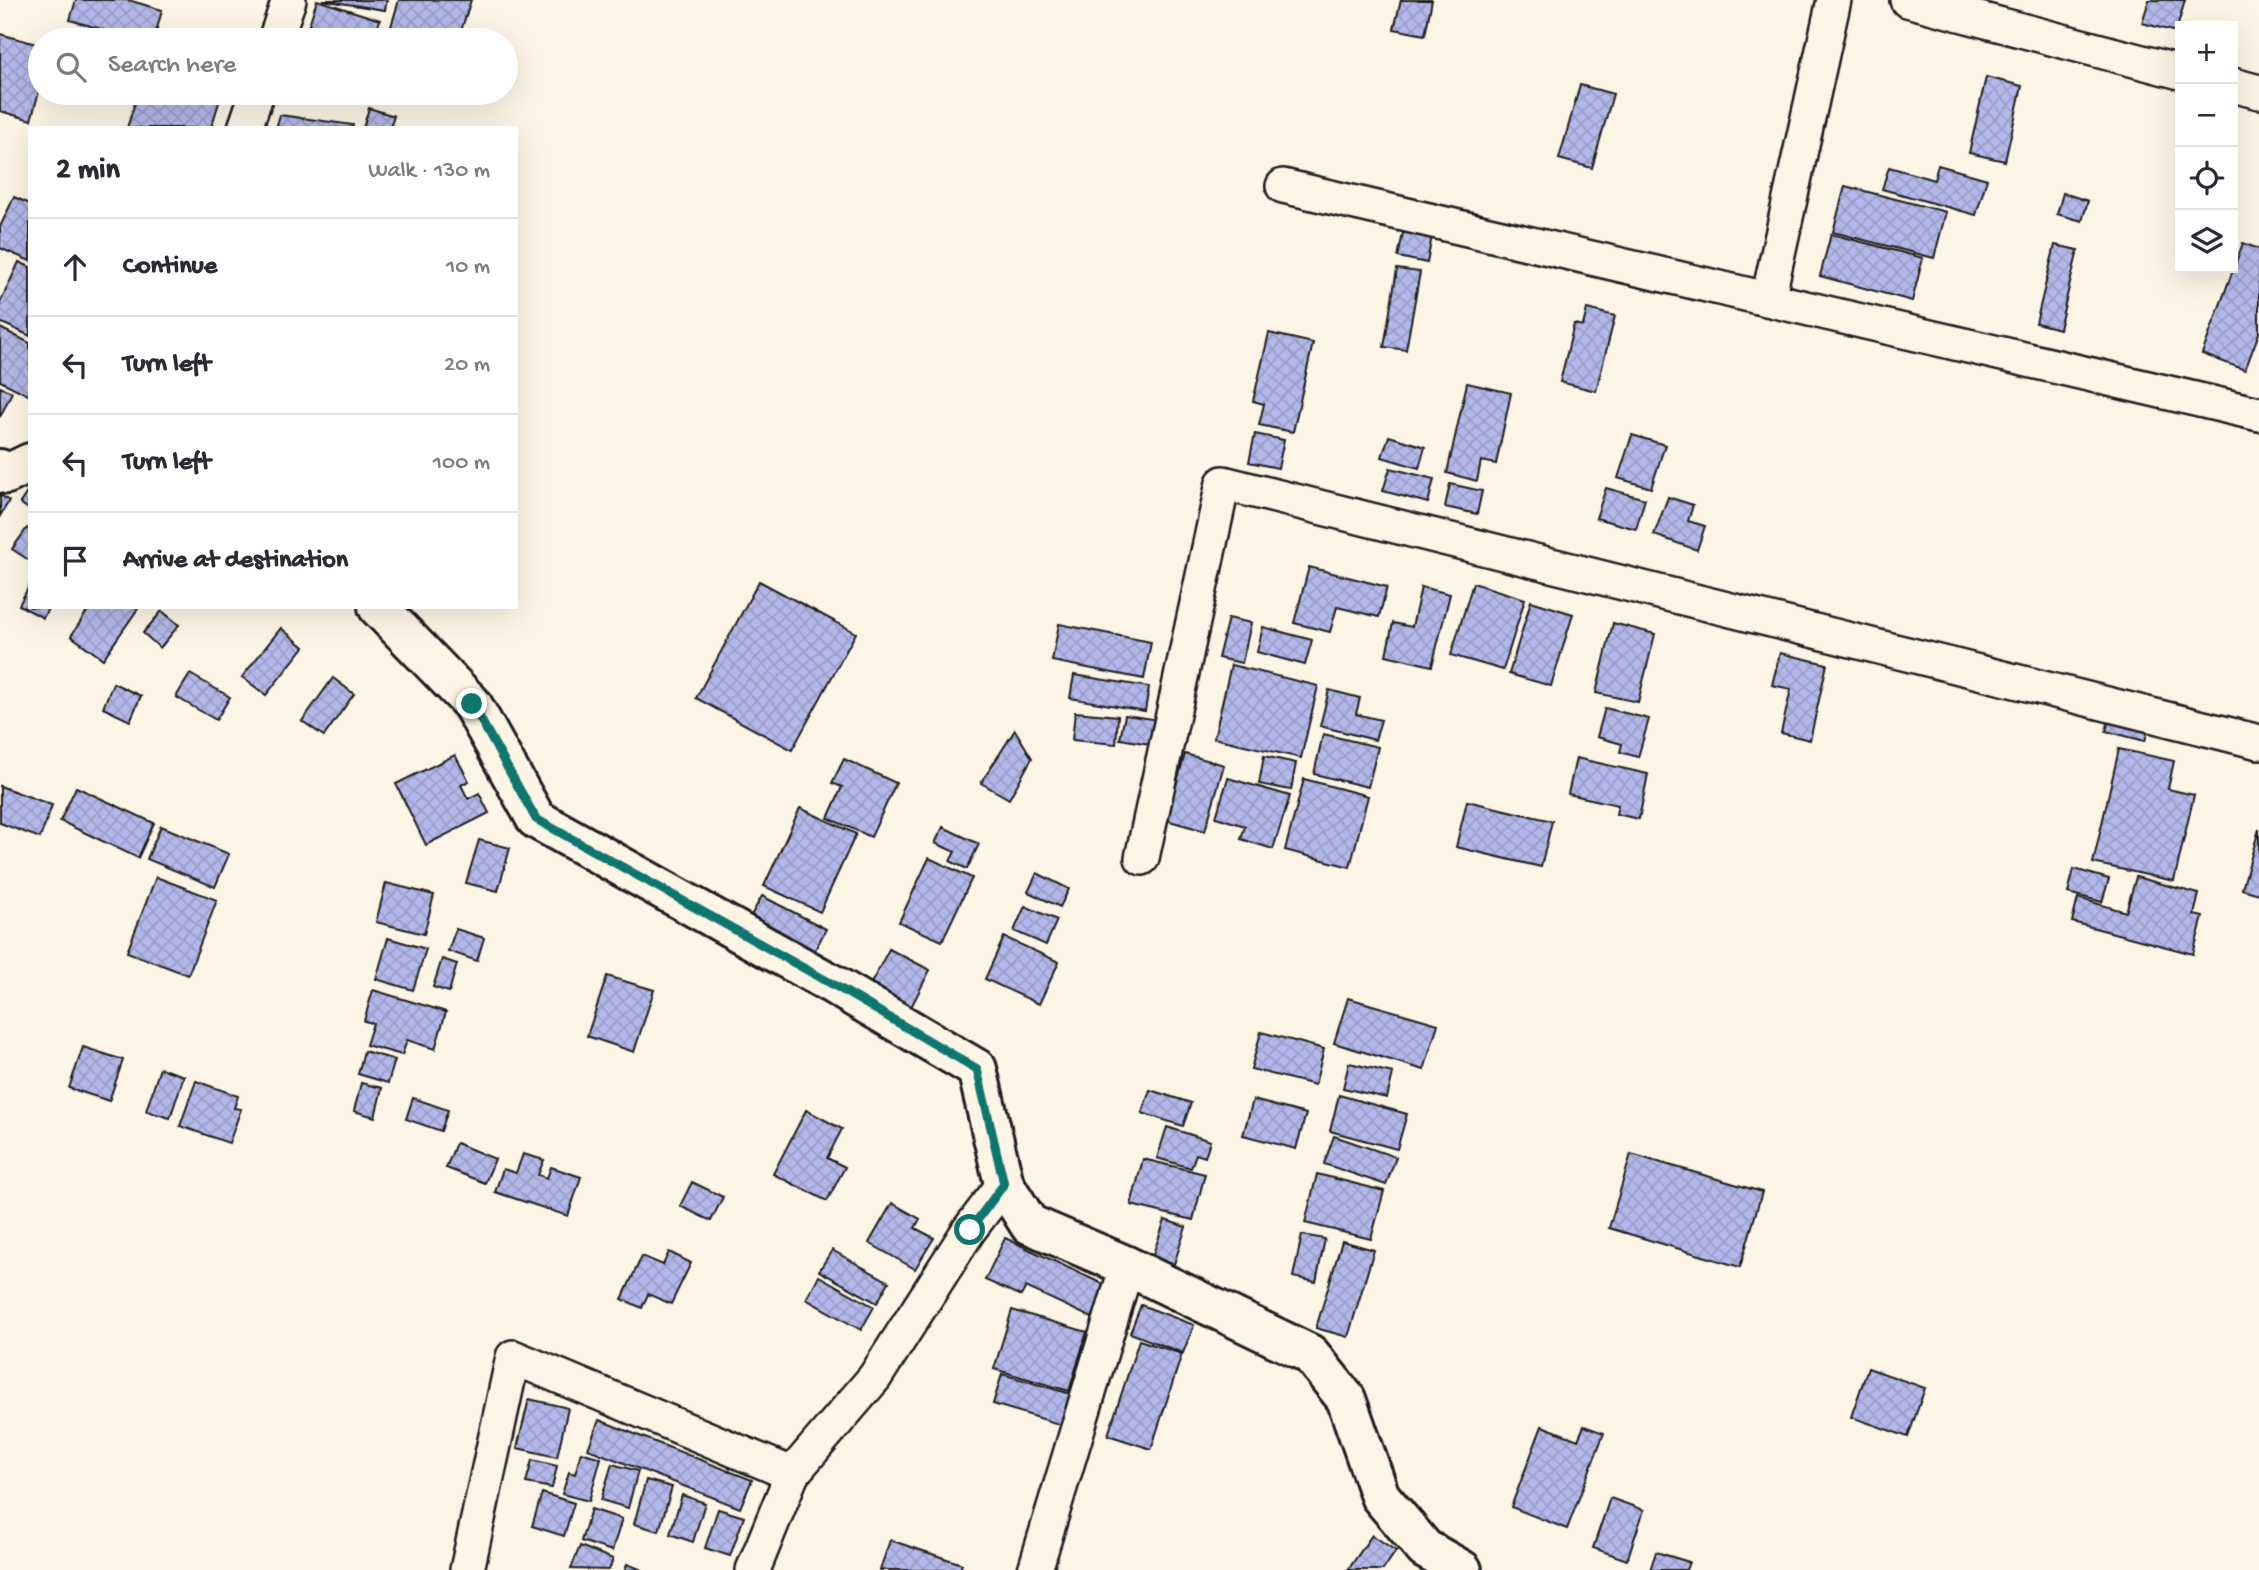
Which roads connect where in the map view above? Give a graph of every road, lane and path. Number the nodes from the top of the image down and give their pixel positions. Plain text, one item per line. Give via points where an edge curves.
1 (289, 0) edge
2 (1834, 0) edge
3 (1907, 0) edge
4 (279, 28) edge
5 (2175, 71) edge
6 (2238, 86) edge
7 (2259, 92) edge
8 (253, 105) edge
9 (246, 126) edge
10 (1283, 186) dead end
11 (1768, 299) junction
12 (2259, 414) edge
13 (28, 464) edge
14 (0, 469) edge
15 (380, 609) edge
16 (2259, 742) edge
17 (1142, 858) dead end
18 (1004, 1184) junction
19 (1127, 1266) junction
20 (792, 1474) junction
21 (467, 1570) edge
22 (753, 1570) edge
23 (1035, 1570) edge
24 (1462, 1570) edge

1 - 4 street
2 - 11 street
3 - 5 street
6 - 7 street
8 - 9 street
10 - 11 street
11 - 12 street
13 - 14 street via 7,474
15 - 18 street via 472,704 536,819 977,1069
16 - 17 street via 1223,483
18 - 19 street via 1029,1224
18 - 20 street via 875,1377
19 - 23 street
19 - 24 street via 1310,1354 1346,1399 1380,1496 1425,1549
20 - 21 street via 513,1357
20 - 22 street

